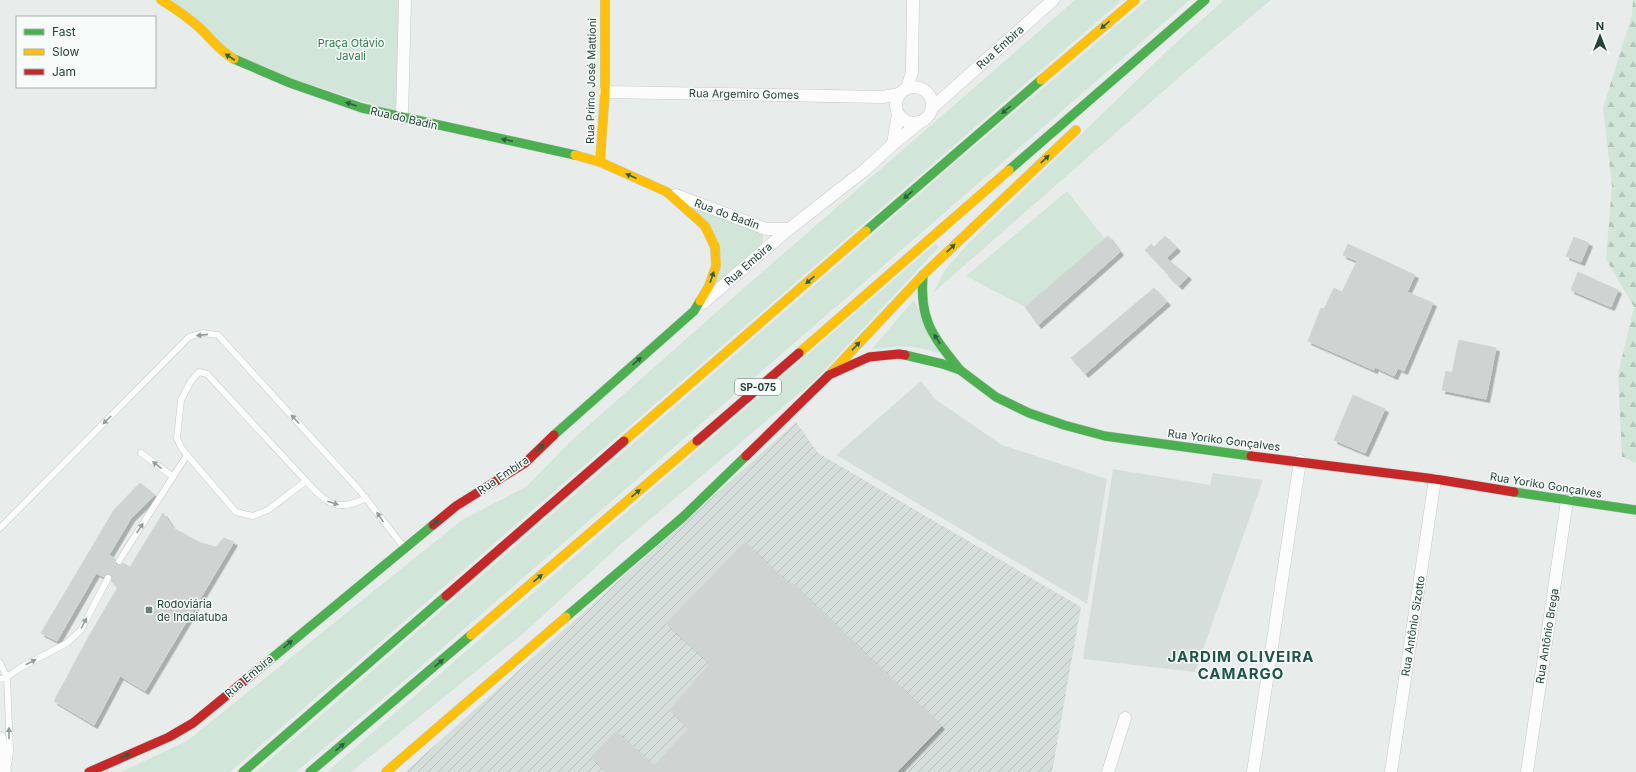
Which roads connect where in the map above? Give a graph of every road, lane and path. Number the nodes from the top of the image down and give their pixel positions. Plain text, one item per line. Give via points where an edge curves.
1 (161, 0) edge
2 (405, 0) edge
3 (604, 0) edge
4 (913, 0) edge
5 (1053, 0) edge
6 (1135, 0) edge
7 (1205, 0) edge
8 (1133, 62) junction
9 (908, 90) junction
10 (605, 92) junction
11 (1114, 92) dead end
12 (947, 95) junction
13 (930, 96) junction
14 (883, 97) junction
15 (932, 108) junction
16 (897, 110) junction
17 (402, 118) junction
18 (920, 122) junction
19 (1083, 124) dead end
20 (893, 144) junction
21 (600, 162) junction
22 (667, 192) junction
23 (789, 229) junction
24 (922, 275) junction
25 (694, 311) junction
26 (960, 370) junction
27 (829, 375) junction
28 (142, 453) dead end
29 (187, 455) junction
30 (1300, 461) junction
31 (173, 477) junction
32 (1435, 479) junction
33 (306, 481) junction
34 (366, 498) junction
35 (1567, 501) junction
36 (1636, 510) edge
37 (0, 528) edge
38 (404, 548) junction
39 (119, 561) dead end
40 (108, 578) dead end
41 (0, 663) edge
42 (7, 677) junction
43 (0, 679) edge
44 (1125, 718) dead end
45 (0, 738) edge
46 (6, 772) edge
47 (89, 772) edge
48 (243, 772) edge
49 (310, 772) edge
50 (386, 772) edge
51 (1108, 772) edge
52 (1253, 772) edge
53 (1391, 772) edge
54 (1527, 772) edge

17 -> 1 main road, Rua do Badin via 362,108 248,67 222,52 181,12
2 - 17 street
3 - 10 main road, Rua Primo José Mattioni
4 - 9 street via 912,72
5 - 12 street, Rua Embira
6 -> 48 main road
7 - 8 main road, SP-075
8 - 11 main road
49 -> 8 main road, SP-075 via 572,550
9 - 13 street via 925,90
9 - 14 street, Rua Argemiro Gomes
9 - 16 street
10 - 14 street, Rua Argemiro Gomes
10 - 21 main road, Rua Primo José Mattioni
12 - 13 street
12 - 15 street, Rua Embira
13 - 15 street
14 - 16 street
15 - 18 street via 930,114
16 - 18 street via 902,119
16 - 20 street
21 -> 17 main road, Rua do Badin
18 - 20 street, Rua Embira
24 -> 19 main road
20 - 23 street, Rua Embira via 866,169
22 -> 21 main road, Rua do Badin
22 - 23 street, Rua do Badin via 766,229
25 -> 22 main road, Rua do Badin via 709,286 716,266 714,247 705,226
23 - 25 street, Rua Embira
26 -> 24 main road via 926,322 921,305
27 -> 24 main road
38 -> 25 main road, Rua Embira via 456,506 524,463
26 - 27 main road, Rua Yoriko Gonçalves via 929,359 899,354 869,357
26 - 30 main road, Rua Yoriko Gonçalves via 996,397 1029,413 1105,436
27 - 50 main road via 683,517
31 -> 28 lane
29 - 31 lane
29 - 33 lane via 236,512 253,516 268,510
29 - 33 lane via 177,438 181,400 199,372 207,374
30 - 32 main road, Rua Yoriko Gonçalves
30 - 52 street
39 -> 31 lane
32 - 35 main road, Rua Yoriko Gonçalves
32 - 53 street, Rua Antônio Sizotto
33 -> 34 lane via 328,503 341,506
34 -> 37 lane via 218,335 202,333 188,337
38 -> 34 lane
35 - 36 main road, Rua Yoriko Gonçalves
35 - 54 street, Rua Antônio Brega
47 -> 38 main road, Rua Embira via 169,737 193,723
42 -> 40 lane via 67,643 81,630
41 - 42 lane
42 - 43 lane
46 -> 42 lane via 10,752
44 - 51 street
45 - 46 street

